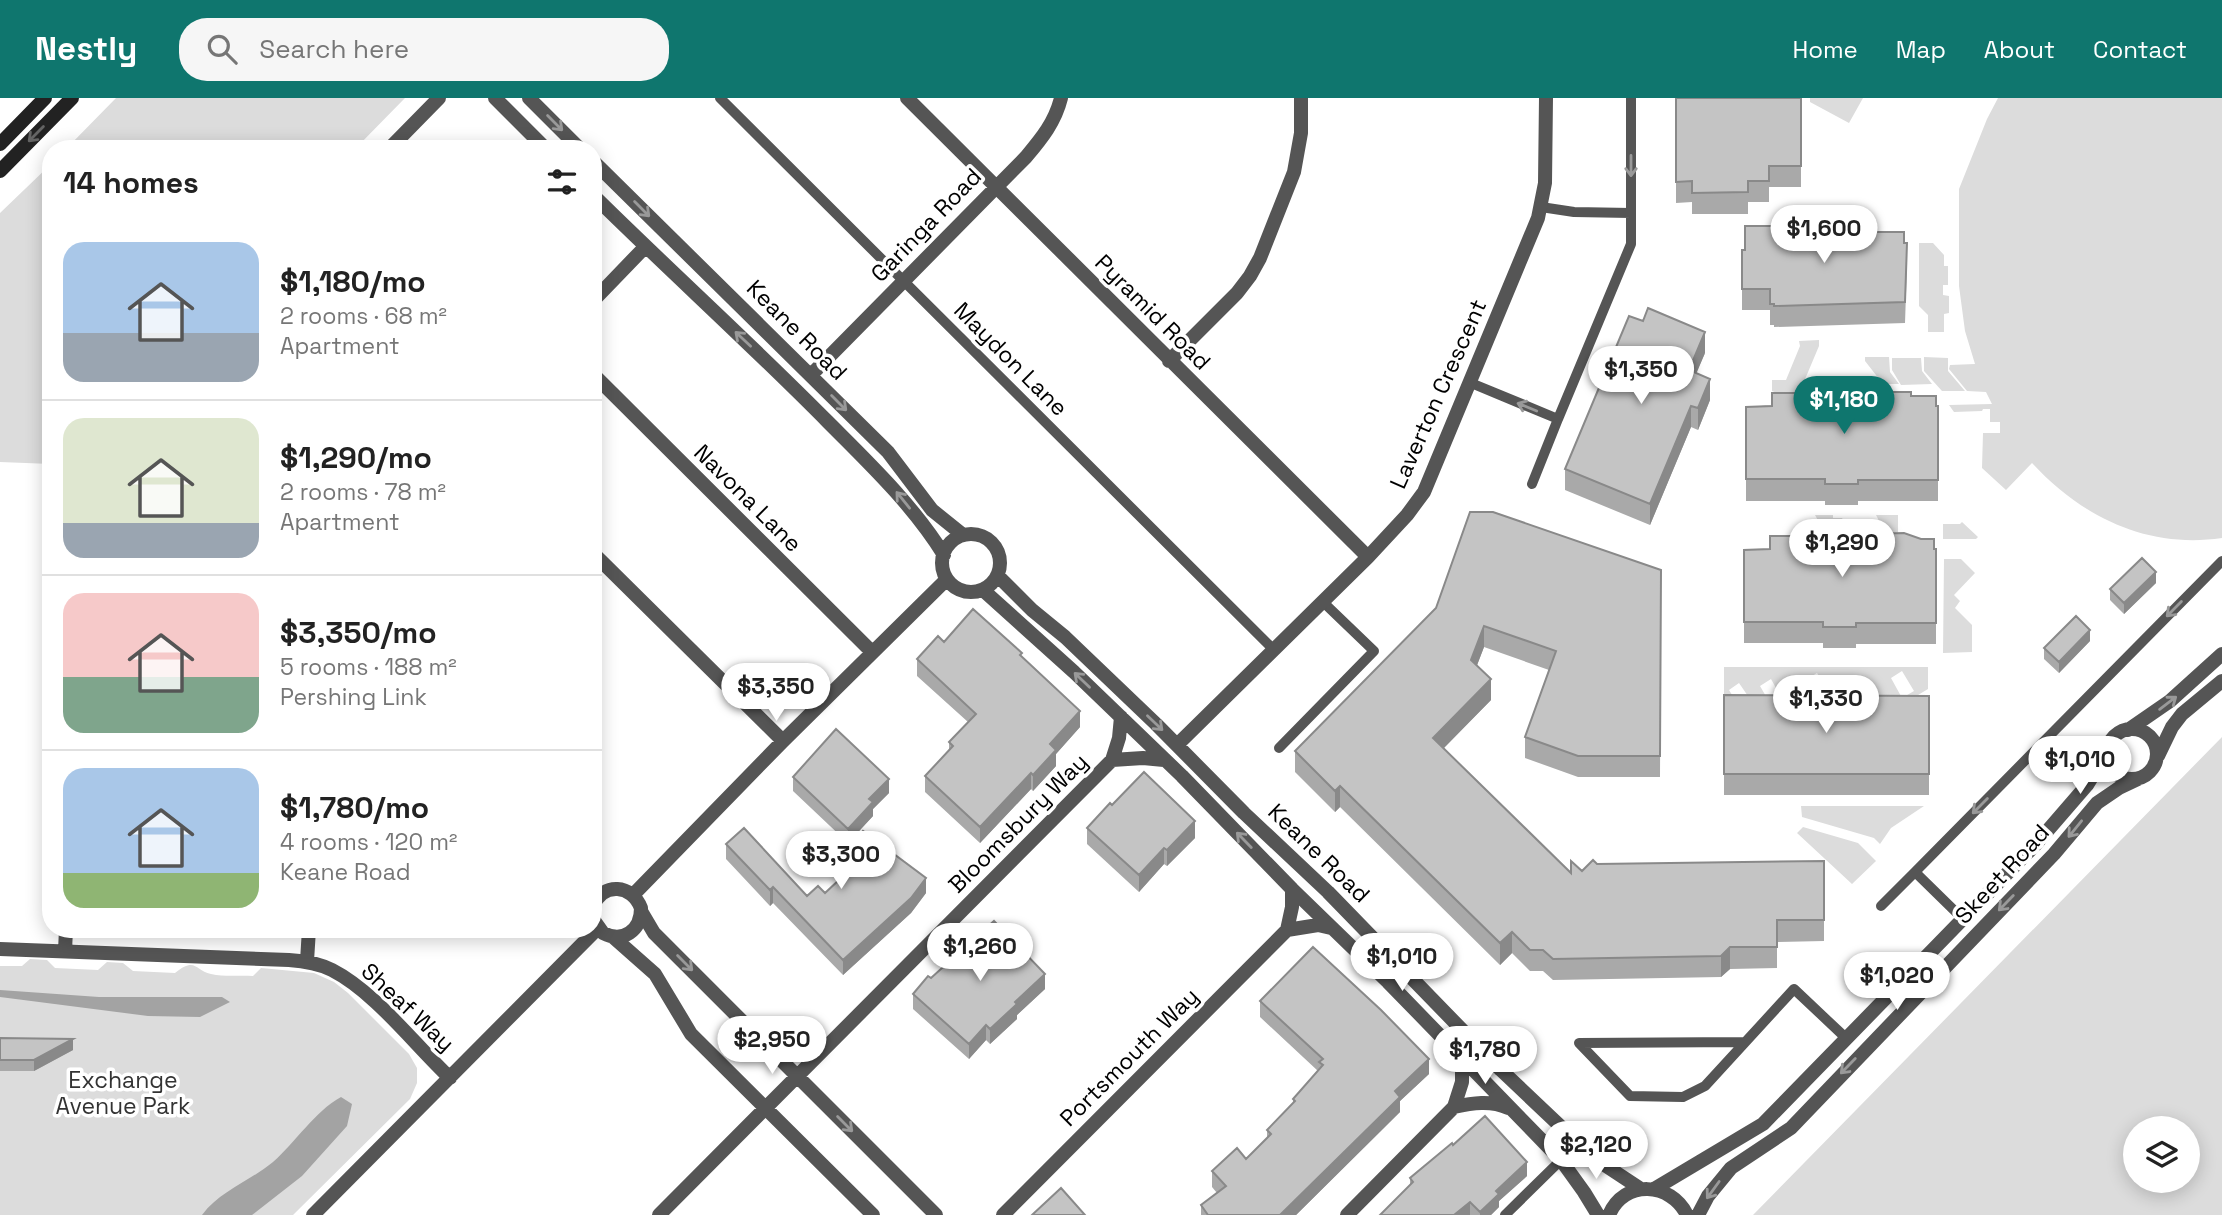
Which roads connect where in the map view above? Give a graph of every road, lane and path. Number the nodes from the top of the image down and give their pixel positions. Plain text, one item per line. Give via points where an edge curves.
1 (45, 98) edge
2 (72, 98) edge
3 (439, 98) edge
4 (495, 98) edge
5 (529, 98) edge
6 (720, 98) edge
7 (907, 98) edge
8 (1061, 98) edge
9 (1301, 98) edge
10 (1546, 98) edge
11 (1631, 98) edge
12 (397, 140) edge
13 (537, 140) edge
14 (571, 140) edge
15 (0, 144) edge
16 (602, 170) edge
17 (0, 171) edge
18 (996, 186) junction
19 (602, 204) edge
20 (1541, 207) junction
21 (1631, 213) junction
22 (645, 247) junction
23 (903, 282) junction
24 (602, 291) edge
25 (1169, 361) junction
26 (811, 375) junction
27 (602, 383) edge
28 (1471, 383) junction
29 (1558, 419) junction
30 (1532, 484) dead end
31 (963, 536) junction
32 (944, 555) junction
33 (1368, 557) junction
34 (2222, 561) edge
35 (602, 562) edge
36 (998, 576) junction
37 (947, 579) junction
38 (983, 590) junction
39 (1322, 602) junction
40 (1273, 649) junction
41 (872, 652) junction
42 (2222, 654) edge
43 (2222, 681) edge
44 (1121, 717) junction
45 (2128, 730) junction
46 (783, 741) junction
47 (1177, 745) junction
48 (1279, 748) dead end
49 (2108, 751) junction
50 (2157, 757) junction
51 (1112, 761) junction
52 (1165, 761) junction
53 (2138, 779) junction
54 (1915, 872) junction
55 (1292, 889) junction
56 (602, 892) edge
57 (633, 895) junction
58 (1881, 906) dead end
59 (641, 911) junction
60 (1964, 919) junction
61 (602, 928) edge
62 (1331, 928) junction
63 (1287, 930) junction
64 (612, 936) junction
65 (66, 938) edge
66 (308, 938) edge
67 (583, 938) edge
68 (0, 948) edge
69 (65, 951) junction
70 (307, 961) junction
71 (1847, 1039) junction
72 (1745, 1042) junction
73 (1462, 1059) junction
74 (797, 1076) junction
75 (450, 1078) junction
76 (1454, 1107) junction
77 (766, 1109) junction
78 (1510, 1109) junction
79 (1561, 1160) junction
80 (1648, 1189) junction
81 (313, 1215) edge
82 (659, 1215) edge
83 (873, 1215) edge
84 (936, 1215) edge
85 (1003, 1215) edge
86 (1347, 1215) edge
87 (1505, 1215) edge
88 (1598, 1215) edge
89 (1609, 1215) edge
90 (1687, 1215) edge
91 (1698, 1215) edge

1 - 15 street
2 -> 17 street
3 - 12 street
4 - 13 street
5 -> 14 street
6 - 23 lane, Maydon Lane
7 - 18 street, Pyramid Road
8 - 18 street, Garinga Road via 1045,135
9 - 25 street via 1294,172 1260,258 1237,293
10 - 20 street, Laverton Crescent
11 -> 21 lane
16 -> 26 street, Keane Road
18 - 23 street, Garinga Road
18 - 25 street, Pyramid Road
19 - 22 street, Keane Road
20 - 21 lane
20 - 28 street, Laverton Crescent
21 - 29 lane via 1629,252
22 - 24 street
32 -> 22 street, Keane Road via 888,482
23 - 26 street, Garinga Road
23 - 40 lane, Maydon Lane
25 - 33 street, Pyramid Road
26 -> 31 street, Keane Road via 888,452 932,510
27 - 41 street, Navona Lane
29 -> 28 lane
28 - 33 street, Laverton Crescent via 1424,492
29 - 30 lane
31 - 32 street via 949,545
31 - 36 street, Keane Road via 982,536 992,542 1000,558
32 - 37 street, Keane Road
33 - 39 street, Laverton Crescent
34 -> 54 lane
35 - 46 street
36 - 38 street
36 -> 47 street, Keane Road
37 - 38 street, Keane Road via 962,591
37 - 41 street
44 -> 38 street, Keane Road
39 - 40 street, Laverton Crescent
39 - 48 lane via 1374,651
40 - 47 street, Laverton Crescent
41 - 46 street
45 -> 42 street via 2170,701
43 - 50 street via 2182,714
44 - 51 street, Bloomsbury Way
44 - 52 street, Keane Road
45 - 49 street via 2117,735
45 - 50 street via 2150,736
46 - 57 street
47 - 80 street, Keane Road via 1594,1158
49 - 53 street via 2116,773
49 - 60 street, Skeet Road via 2087,785
50 - 53 street via 2151,771
51 - 52 street, Bloomsbury Way
51 - 74 street, Bloomsbury Way
55 -> 52 street, Keane Road
53 -> 91 street, Skeet Road via 2097,803 2054,854 1791,1128 1723,1176
54 - 58 lane
54 - 60 lane
55 - 62 street, Keane Road
55 - 63 street
56 - 57 street via 619,888
57 - 59 street
59 - 64 street via 634,929
59 -> 74 street via 654,933
60 - 71 street, Skeet Road
61 - 64 street
62 - 63 street via 1318,925
62 - 73 street, Keane Road
63 - 85 street, Portsmouth Way
64 - 77 street via 655,974 691,1034
65 - 69 street
66 - 70 street
67 - 75 street
68 - 69 street, Sheaf Way
69 - 70 street, Sheaf Way
70 - 75 street, Sheaf Way via 333,970 368,995
71 - 72 lane via 1794,989
71 - 80 street, Skeet Road via 1763,1124
72 - 72 lane via 1705,1086 1682,1097 1629,1096 1579,1044
73 - 76 street via 1462,1082
73 - 78 street, Keane Road
74 - 77 street, Bloomsbury Way
74 -> 84 street
75 - 81 street
76 - 78 street via 1482,1103
76 - 86 street
77 - 82 street, Bloomsbury Way
77 - 83 street
78 - 79 street, Keane Road
79 - 87 lane
79 - 88 street, Keane Road
80 - 89 street, Skeet Road via 1619,1199
80 - 90 street, Keane Road via 1676,1199

